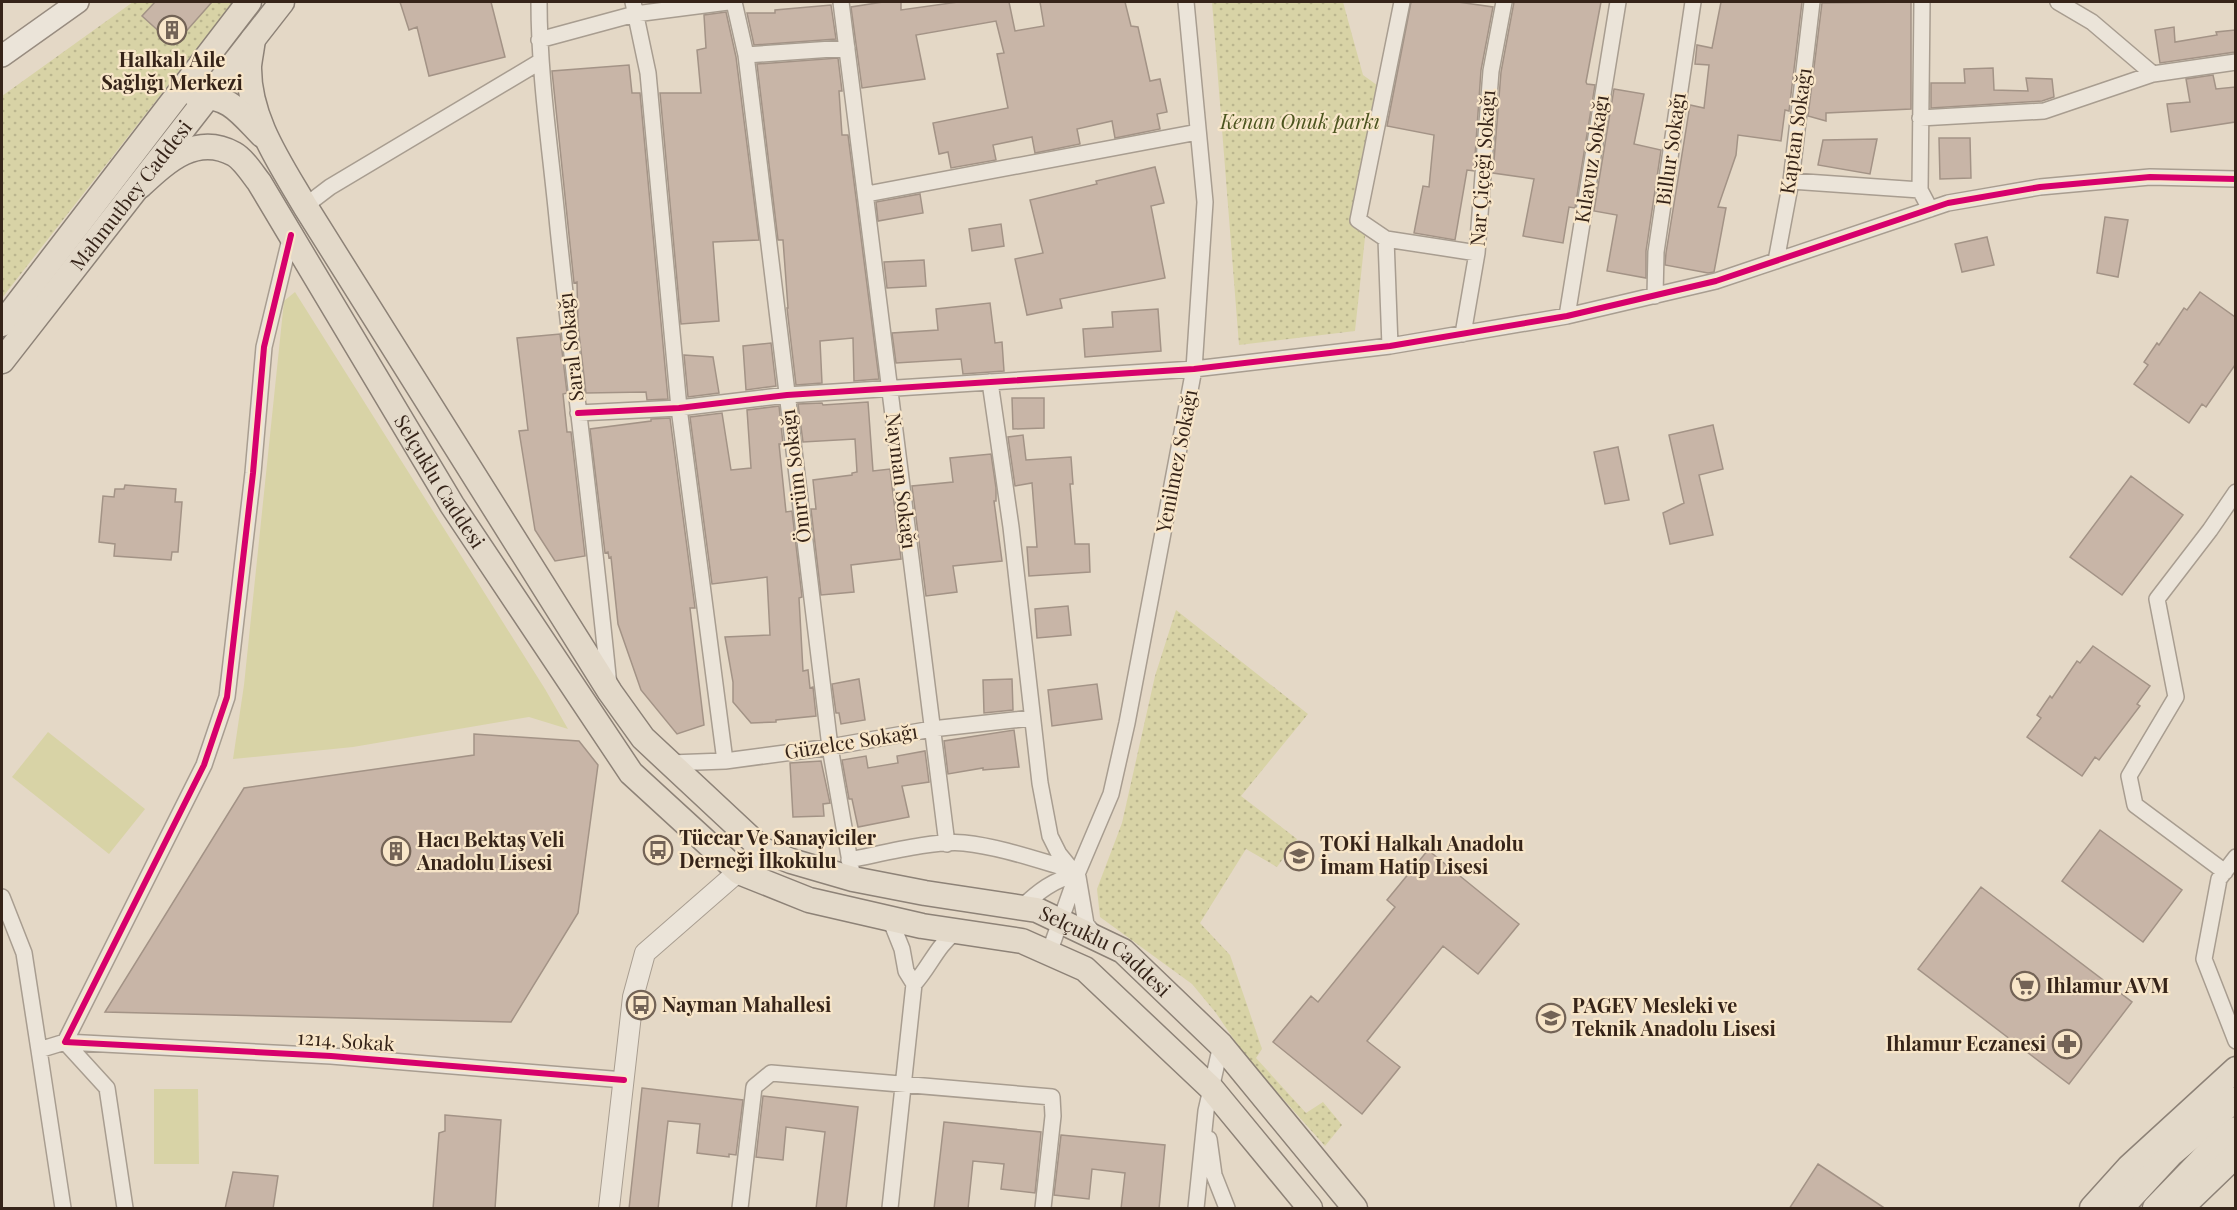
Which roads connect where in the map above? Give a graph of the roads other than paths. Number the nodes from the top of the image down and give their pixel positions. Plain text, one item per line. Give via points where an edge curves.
1 (78, 2) edge
2 (249, 2) edge
3 (282, 2) edge
4 (539, 2) edge
5 (728, 2) edge
6 (734, 2) edge
7 (841, 2) edge
8 (1186, 2) edge
9 (1402, 2) edge
10 (1504, 2) edge
11 (1618, 2) edge
12 (1693, 2) edge
13 (1812, 2) edge
14 (1922, 2) edge
15 (2058, 2) edge
16 (634, 8) edge
17 (253, 39) junction
18 (539, 40) junction
19 (847, 48) junction
20 (746, 55) junction
21 (2, 56) edge
22 (541, 61) junction
23 (2235, 62) edge
24 (2153, 74) junction
25 (210, 96) junction
26 (174, 98) junction
27 (1920, 118) junction
28 (1198, 132) junction
29 (266, 138) junction
30 (2235, 179) edge
31 (1791, 182) junction
32 (140, 186) junction
33 (1920, 189) junction
34 (867, 194) junction
35 (305, 206) junction
36 (1930, 209) junction
37 (291, 235) junction
38 (1386, 239) junction
39 (1477, 253) junction
40 (1776, 261) junction
41 (1655, 296) junction
42 (1567, 316) junction
43 (2, 324) edge
44 (1463, 334) junction
45 (1390, 346) junction
46 (2, 361) edge
47 (1194, 369) junction
48 (990, 382) junction
49 (890, 390) junction
50 (787, 395) junction
51 (679, 408) junction
52 (578, 413) junction
53 (2235, 492) edge
54 (610, 692) junction
55 (1032, 718) junction
56 (932, 729) junction
57 (830, 747) junction
58 (725, 761) junction
59 (670, 763) junction
60 (947, 844) junction
61 (763, 850) junction
62 (2235, 857) edge
63 (851, 869) junction
64 (740, 872) junction
65 (1076, 872) junction
66 (2225, 872) junction
67 (2, 897) edge
68 (1021, 908) junction
69 (890, 919) junction
70 (1061, 921) junction
71 (956, 932) junction
72 (1100, 940) junction
73 (1049, 953) junction
74 (914, 984) junction
75 (2235, 1041) edge
76 (65, 1042) junction
77 (1221, 1045) junction
78 (39, 1050) junction
79 (2235, 1069) edge
80 (624, 1080) junction
81 (904, 1084) junction
82 (1209, 1099) junction
83 (2235, 1100) edge
84 (2235, 1129) edge
85 (2235, 1138) edge
86 (2227, 1164) edge
87 (63, 1209) edge
88 (125, 1209) edge
89 (609, 1209) edge
90 (740, 1209) edge
91 (890, 1209) edge
92 (1042, 1209) edge
93 (1196, 1209) edge
94 (1227, 1209) edge
95 (1310, 1209) edge
96 (1355, 1209) edge
97 (2092, 1209) edge
98 (2121, 1209) edge
99 (2155, 1209) edge
100 (2181, 1209) edge

1 - 21 main road
2 - 26 main road, Mahmutbey Caddesi
3 - 17 main road, Mahmutbey Caddesi
4 - 18 street, Saral Sokağı
5 - 16 street
6 - 20 street, Ömrüm Sokağı
7 - 19 street, Nayman Sokağı
8 - 28 street, Yenilmez Sokağı
9 - 38 street via 1358,220
10 - 39 street, Nar Çiçeği Sokağı via 1491,71
11 - 42 street, Kılavuz Sokağı
12 - 41 street, Billur Sokağı via 1656,252
13 - 31 street, Kaptan Sokağı
14 - 27 street
15 - 24 street via 2092,22
16 - 18 street
16 - 51 street via 648,73
17 - 25 main road, Mahmutbey Caddesi
17 - 29 main road via 251,85
18 - 22 street, Saral Sokağı
19 - 20 street
19 - 34 street, Nayman Sokağı
20 - 50 street, Ömrüm Sokağı
22 - 35 street via 330,187
22 - 52 street, Saral Sokağı
23 - 24 street
24 - 27 street via 2044,111
25 - 26 main road
25 - 29 main road via 232,106
25 - 32 main road, Mahmutbey Caddesi
26 - 43 main road, Mahmutbey Caddesi
27 - 33 street
28 - 34 street
28 - 47 street, Yenilmez Sokağı via 1205,202
29 - 35 main road, Selçuklu Caddesi
30 - 36 street via 2150,177 2040,187
31 - 33 street
31 - 40 street, Kaptan Sokağı
32 - 37 main road, Selçuklu Caddesi via 186,150 210,146 235,154 259,182
32 - 46 main road, Mahmutbey Caddesi
33 - 36 street
34 - 49 street, Nayman Sokağı
35 - 54 main road, Selçuklu Caddesi
36 - 40 street
37 - 64 main road, Selçuklu Caddesi via 452,505 631,773
37 - 76 street via 264,347 227,697 204,765
38 - 39 street
38 - 45 street
39 - 44 street, Nar Çiçeği Sokağı
40 - 41 street
41 - 42 street
42 - 44 street
44 - 45 street
45 - 47 street
47 - 48 street
47 - 65 street, Yenilmez Sokağı via 1111,794
48 - 49 street
48 - 55 street
49 - 50 street
49 - 56 street, Nayman Sokağı
50 - 51 street
50 - 57 street, Ömrüm Sokağı
51 - 52 street
51 - 58 street
52 - 54 street, Saral Sokağı
53 - 66 street via 2157,599 2176,697 2129,776 2135,805
54 - 59 main road, Selçuklu Caddesi via 643,738
55 - 56 street, Güzelce Sokağı
55 - 65 street via 1050,836 1059,854
56 - 57 street, Güzelce Sokağı
56 - 60 street, Nayman Sokağı
57 - 58 street, Güzelce Sokağı
57 - 63 street, Ömrüm Sokağı
58 - 59 street, Güzelce Sokağı
59 - 61 main road, Selçuklu Caddesi
60 - 63 street via 924,846
60 - 65 street via 989,847
61 - 63 main road, Selçuklu Caddesi via 791,861
61 - 64 street
62 - 66 street
63 - 68 main road, Selçuklu Caddesi via 925,893
64 - 69 main road, Selçuklu Caddesi via 809,900
64 - 80 street via 645,953 633,997
65 - 68 street via 1036,893
65 - 70 street, Yenilmez Sokağı
65 - 72 street via 1086,924
66 - 75 street via 2219,879 2204,959
67 - 78 street via 24,953
68 - 70 main road, Selçuklu Caddesi via 1037,910
69 - 71 main road, Selçuklu Caddesi
69 - 74 street via 906,971
70 - 72 main road, Selçuklu Caddesi
70 - 73 street, Yenilmez Sokağı
71 - 73 main road, Selçuklu Caddesi via 1023,941
71 - 74 street via 947,938
72 - 77 main road, Selçuklu Caddesi via 1122,951
73 - 82 main road, Selçuklu Caddesi via 1085,969
74 - 81 street
76 - 78 street
76 - 80 street, 1214. Sokak via 331,1056
76 - 88 street via 107,1088
77 - 82 street
77 - 96 main road, Selçuklu Caddesi
78 - 87 street
79 - 97 main road via 2129,1167
80 - 89 street
81 - 90 street via 771,1073 754,1087
81 - 91 street
81 - 92 street via 1052,1097
82 - 93 street
82 - 94 street via 1214,1175
82 - 95 main road, Selçuklu Caddesi
83 - 98 main road via 2171,1154
84 - 99 main road
85 - 86 main road
86 - 100 main road

